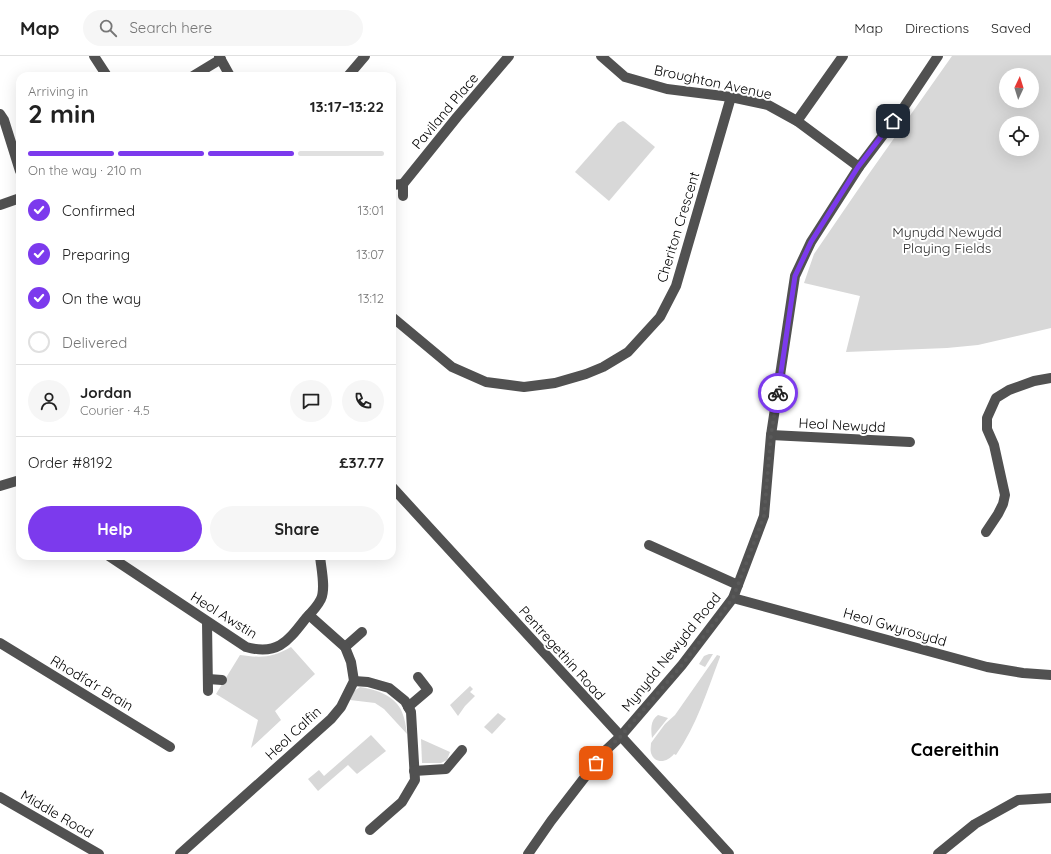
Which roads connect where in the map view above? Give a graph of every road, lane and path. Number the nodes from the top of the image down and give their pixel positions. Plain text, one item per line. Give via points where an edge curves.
1 (94, 56) edge
2 (365, 56) edge
3 (509, 56) edge
4 (600, 56) edge
5 (843, 56) edge
6 (938, 56) edge
7 (220, 58) edge
8 (104, 72) edge
9 (199, 72) edge
10 (228, 72) edge
11 (351, 72) edge
12 (731, 97) junction
13 (0, 114) edge
14 (797, 121) junction
15 (16, 158) edge
16 (858, 167) junction
17 (403, 184) junction
18 (396, 185) edge
19 (403, 196) dead end
20 (16, 199) edge
21 (0, 205) edge
22 (396, 320) edge
23 (1051, 378) edge
24 (771, 435) junction
25 (910, 442) dead end
26 (16, 481) edge
27 (0, 486) edge
28 (396, 491) edge
29 (986, 532) dead end
30 (649, 545) dead end
31 (115, 560) edge
32 (320, 560) edge
33 (738, 585) junction
34 (733, 598) junction
35 (309, 615) junction
36 (207, 622) junction
37 (362, 632) dead end
38 (0, 642) edge
39 (345, 647) junction
40 (1051, 675) edge
41 (418, 677) dead end
42 (208, 679) junction
43 (222, 680) dead end
44 (354, 680) junction
45 (208, 691) dead end
46 (408, 707) junction
47 (620, 737) junction
48 (170, 747) dead end
49 (462, 750) dead end
50 (414, 771) junction
51 (0, 797) edge
52 (1051, 798) edge
53 (370, 830) dead end
54 (99, 854) edge
55 (180, 854) edge
56 (528, 854) edge
57 (729, 854) edge
58 (938, 854) edge

1 - 8 street
2 - 11 street
3 - 17 street, Paviland Place
4 - 12 street, Broughton Avenue via 625,77 667,89
5 - 14 street
6 - 16 street, Mynydd Newydd Road via 902,110
7 - 9 street
7 - 10 street
12 - 14 street, Broughton Avenue via 768,105
12 - 22 street, Cheriton Crescent via 676,286 660,317 628,352 603,367 555,384 524,387 486,382 452,367
13 - 15 street
14 - 16 street, Broughton Avenue
16 - 24 street, Mynydd Newydd Road via 811,242 795,276
17 - 18 street
17 - 19 street
20 - 21 street
23 - 29 street via 1009,390 996,398 987,418 1005,495 998,514
24 - 25 street, Heol Newydd
24 - 33 street, Mynydd Newydd Road via 764,516
26 - 27 street
28 - 47 street, Pentregethin Road
30 - 33 street
31 - 36 street, Heol Awstin
32 - 35 street, Heol Awstin via 323,583 321,599
33 - 34 street, Mynydd Newydd Road
34 - 40 street, Heol Gwyrosydd via 988,667
34 - 47 street, Mynydd Newydd Road via 682,665
35 - 36 street, Heol Awstin via 286,642 274,649 258,651 246,647
35 - 39 street
36 - 42 street
37 - 39 street
38 - 48 street, Rhodfa'r Brain
39 - 44 street
41 - 46 street via 428,690
42 - 43 street
42 - 45 street
44 - 46 street via 389,688 405,701
44 - 55 street, Heol Calfin via 341,707 331,719
46 - 50 street via 411,712
47 - 56 street, Mynydd Newydd Road via 605,751
47 - 57 street, Pentregethin Road
49 - 50 street via 446,769
50 - 53 street via 415,780 402,802
51 - 54 street, Middle Road
52 - 58 street via 1018,800 974,824

